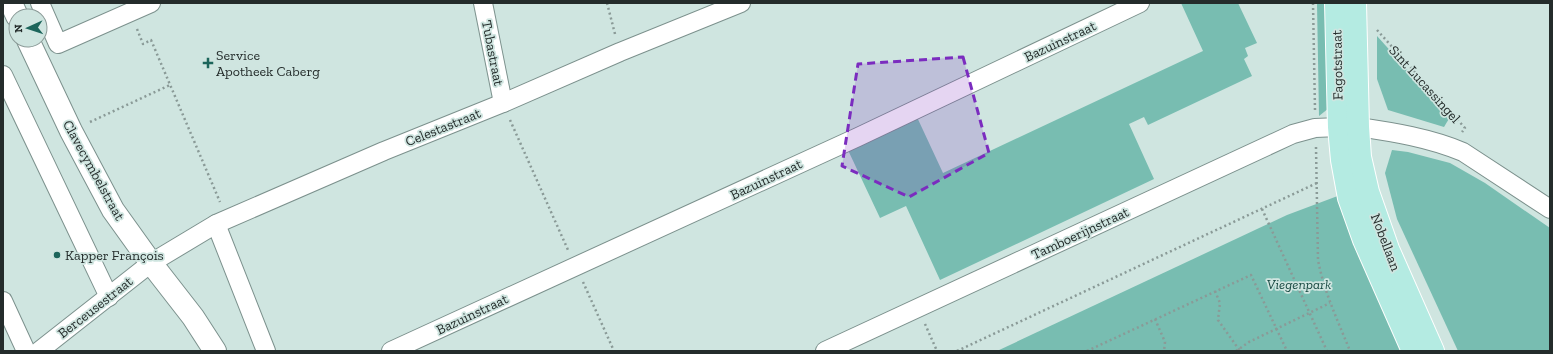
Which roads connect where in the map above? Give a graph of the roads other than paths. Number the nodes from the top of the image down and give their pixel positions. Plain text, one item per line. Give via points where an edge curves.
1 (40, 3) edge
2 (151, 3) edge
3 (482, 3) edge
4 (741, 3) edge
5 (1140, 3) edge
6 (1336, 3) edge
7 (1355, 3) edge
8 (32, 48) edge
9 (3, 75) edge
10 (503, 103) junction
11 (1348, 127) junction
12 (1550, 209) edge
13 (222, 222) junction
14 (152, 263) junction
15 (109, 297) junction
16 (3, 301) edge
17 (26, 351) edge
18 (39, 351) edge
19 (215, 351) edge
20 (266, 351) edge
21 (391, 351) edge
22 (825, 351) edge
23 (1413, 351) edge
24 (1433, 351) edge

1 - 2 street via 58,44
3 - 10 street, Tubastraat
4 - 10 street, Celestastraat
5 - 21 street, Bazuinstraat via 858,138
6 - 11 main road, Fagotstraat
7 - 11 main road, Fagotstraat
8 - 14 street, Clavecymbelstraat via 71,131 113,210
9 - 15 street
10 - 13 street, Celestastraat via 384,151
11 - 12 street, Sint Lucassingel via 1407,136 1452,148 1471,157
11 - 22 street, Tamboerijnstraat via 1315,128 1294,134
11 - 23 main road, Nobellaan via 1344,171 1350,198 1358,225
11 - 24 main road, Nobellaan via 1362,164 1374,214
13 - 14 street, Celestastraat
13 - 20 street
14 - 15 street, Berceusestraat
14 - 19 street, Clavecymbelstraat
15 - 18 street, Berceusestraat
16 - 17 street

